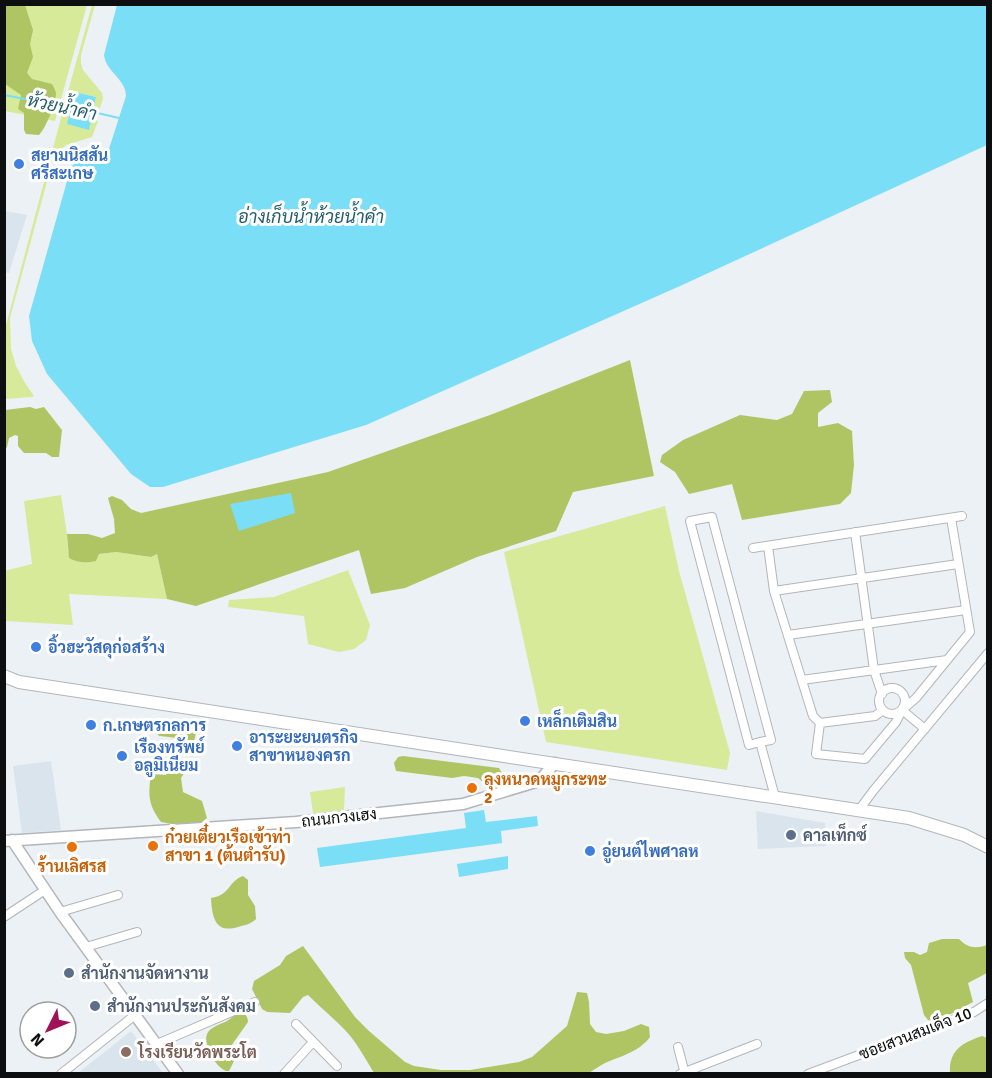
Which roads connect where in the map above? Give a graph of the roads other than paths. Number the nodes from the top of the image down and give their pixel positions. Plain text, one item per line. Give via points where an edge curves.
1 (962, 516) dead end
2 (951, 518) junction
3 (855, 532) junction
4 (768, 546) junction
5 (753, 548) dead end
6 (958, 564) junction
7 (861, 578) junction
8 (774, 591) junction
9 (966, 610) junction
10 (867, 624) junction
11 (788, 635) junction
12 (987, 653) edge
13 (947, 660) junction
14 (874, 670) junction
15 (4, 676) edge
16 (802, 680) junction
17 (19, 682) junction
18 (4, 684) edge
19 (882, 694) junction
20 (883, 710) junction
21 (902, 710) junction
22 (820, 723) junction
23 (925, 729) junction
24 (760, 742) junction
25 (555, 763) junction
26 (775, 796) junction
27 (859, 810) junction
28 (8, 840) edge
29 (987, 847) edge
30 (45, 890) junction
31 (118, 895) dead end
32 (60, 912) junction
33 (4, 917) edge
34 (137, 932) dead end
35 (86, 947) junction
36 (255, 1002) dead end
37 (987, 1003) edge
38 (135, 1015) junction
39 (296, 1024) dead end
40 (313, 1042) junction
41 (157, 1044) junction
42 (757, 1044) dead end
43 (678, 1047) dead end
44 (337, 1066) dead end
45 (683, 1073) edge
46 (61, 1074) edge
47 (178, 1074) edge
48 (284, 1074) edge
49 (808, 1074) edge

1 - 2 street
2 - 3 street
2 - 6 street
3 - 4 street
3 - 7 street
4 - 5 street
4 - 8 street
6 - 7 street
6 - 9 street
7 - 8 street
7 - 10 street
8 - 11 street
9 - 10 street
9 - 13 street via 970,632
10 - 11 street
10 - 14 street
11 - 16 street
12 - 23 street
13 - 14 street
13 - 21 street
14 - 16 street
14 - 19 street
15 - 17 main road
16 - 22 street via 813,716
17 - 18 main road
17 - 25 main road
19 - 20 street
19 - 21 street via 892,689 900,691 905,698
20 - 21 street via 892,714
20 - 22 street via 875,716
21 - 22 street via 865,759 816,754
21 - 23 street
23 - 27 street
24 - 24 street via 749,745 690,521 712,517 771,740
24 - 26 street
25 - 26 main road
25 - 28 street, ถนนกวงเฮง via 539,781 463,804 296,822
26 - 27 main road
27 - 29 main road via 909,818 964,835
28 - 30 street
30 - 32 street
30 - 33 street
31 - 32 street
32 - 35 street
34 - 35 street
35 - 38 street
36 - 41 street
37 - 49 street, ซอยสวนสมเด็จ 10 via 974,1012
38 - 41 street
38 - 46 street
39 - 40 street
40 - 44 street
40 - 48 street
41 - 47 street
42 - 45 street
43 - 45 street

